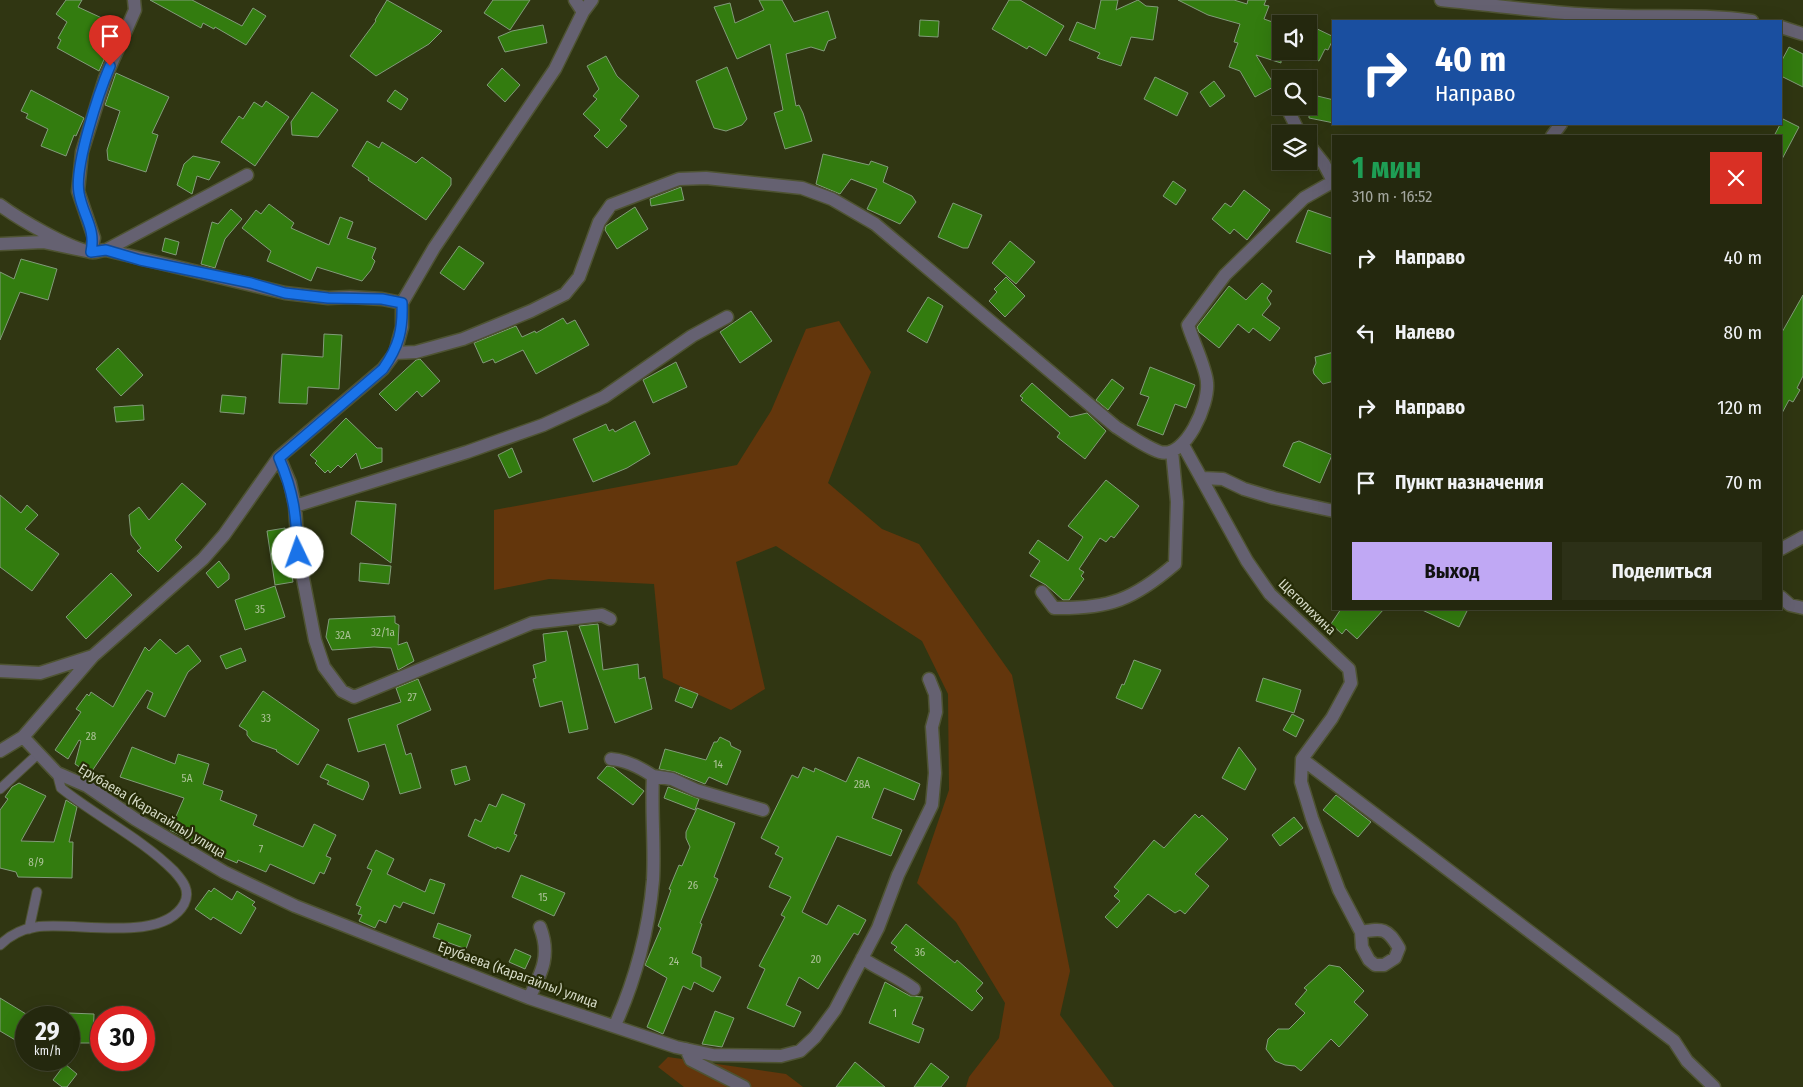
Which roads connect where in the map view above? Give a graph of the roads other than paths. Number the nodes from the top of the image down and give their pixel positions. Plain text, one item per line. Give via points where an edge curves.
1 (134, 0) edge
2 (575, 0) edge
3 (592, 0) edge
4 (1441, 0) edge
5 (583, 12) junction
6 (1623, 19) edge
7 (1746, 20) edge
8 (1782, 27) edge
9 (1803, 34) edge
10 (1317, 155) edge
11 (247, 175) dead end
12 (1332, 179) edge
13 (1332, 182) edge
14 (0, 205) edge
15 (0, 244) edge
16 (106, 250) junction
17 (91, 252) junction
18 (402, 303) junction
19 (728, 316) dead end
20 (394, 353) junction
21 (1178, 448) junction
22 (279, 458) junction
23 (1202, 478) junction
24 (296, 506) junction
25 (1332, 511) edge
26 (1803, 537) edge
27 (1782, 548) edge
28 (1042, 592) dead end
29 (1782, 597) edge
30 (1803, 608) edge
31 (610, 619) dead end
32 (93, 656) junction
33 (0, 671) edge
34 (929, 679) dead end
35 (23, 737) junction
36 (0, 751) edge
37 (39, 753) junction
38 (611, 759) dead end
39 (1302, 759) junction
40 (57, 773) junction
41 (654, 776) junction
42 (0, 789) edge
43 (763, 810) dead end
44 (37, 892) dead end
45 (540, 927) dead end
46 (29, 928) junction
47 (1361, 932) dead end
48 (0, 945) edge
49 (862, 958) junction
50 (914, 988) dead end
51 (529, 998) junction
52 (615, 1025) junction
53 (686, 1049) junction
54 (744, 1087) edge
55 (1714, 1087) edge

1 - 17 street via 134,10 105,78 82,152 78,191 94,238
2 - 5 street
3 - 5 street
4 - 6 street
5 - 18 street via 554,69 434,248
6 - 7 street via 1679,15
8 - 9 street
10 - 12 street
11 - 16 street
13 - 21 street via 1304,198 1225,275 1188,325 1208,383 1196,422
14 - 17 street via 15,216
15 - 17 street via 44,242
16 - 17 street
16 - 18 street via 285,293
18 - 20 street via 402,327
19 - 24 street via 692,336 604,397 543,425
20 - 21 street via 416,352 463,339 565,294 579,277 599,222 611,205 631,196 678,179 706,178 802,188 832,199 875,224 1116,427 1160,452
20 - 22 street via 369,382
21 - 23 street, Щеголихина
21 - 28 street via 1175,564 1150,586 1117,602 1084,608 1054,608
22 - 24 street
22 - 32 street via 203,559
23 - 25 street via 1223,479 1274,498
23 - 39 street, Щеголихина via 1246,561 1270,594 1349,669 1351,684 1332,718
24 - 31 street via 298,553 315,640 324,667 342,691 354,697 532,623 602,615
26 - 27 street
29 - 30 street via 1790,605
32 - 33 street via 40,673
32 - 35 street
34 - 49 street, Ерубаева (Карагайлы) улица via 935,694 936,712 932,727 935,789 932,805 919,827 878,928
35 - 36 street
35 - 37 street, Ерубаева (Карагайлы) улица
37 - 40 street, Ерубаева (Карагайлы) улица
37 - 42 lane
38 - 41 street via 641,768
39 - 47 street via 1301,782 1312,818 1340,890
39 - 55 street via 1674,1041 1687,1061
40 - 46 lane via 61,788 156,855 173,871 187,889 187,898 174,916 148,926
40 - 51 street, Ерубаева (Карагайлы) улица via 87,786 135,819 295,906
41 - 43 street via 672,778 696,790
41 - 52 street via 653,880 637,964
44 - 46 lane
45 - 51 street via 546,940 546,958
46 - 48 lane
49 - 50 street
49 - 53 street, Ерубаева (Карагайлы) улица via 835,1010 800,1050 781,1056 748,1056 713,1055
51 - 52 street, Ерубаева (Карагайлы) улица
52 - 53 street, Ерубаева (Карагайлы) улица
53 - 54 street via 691,1060

